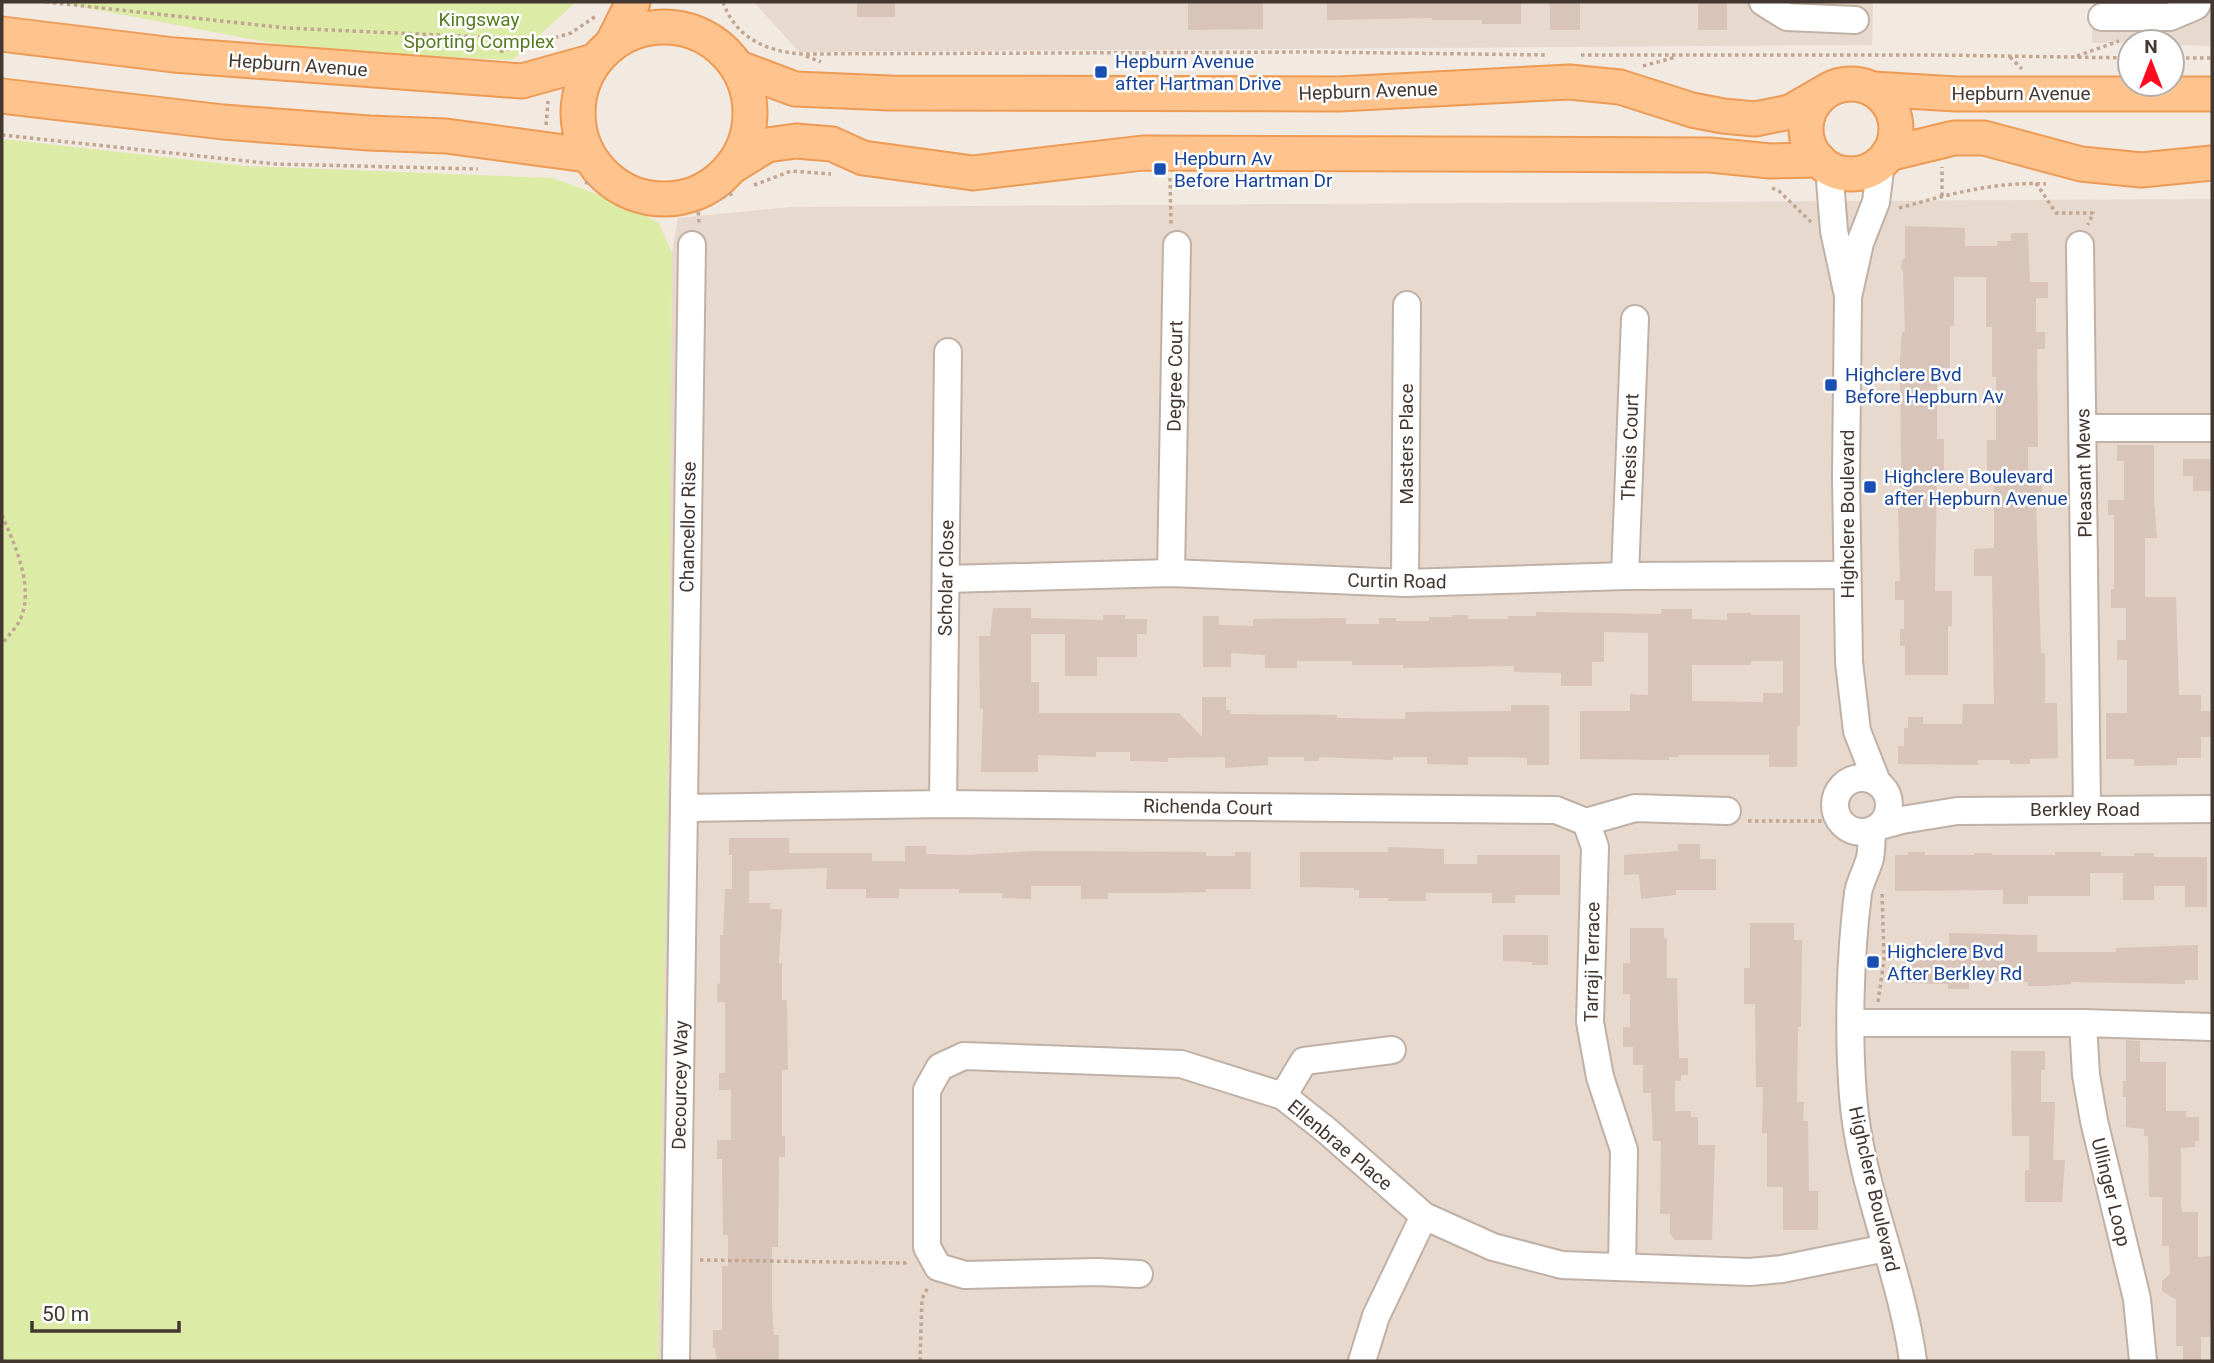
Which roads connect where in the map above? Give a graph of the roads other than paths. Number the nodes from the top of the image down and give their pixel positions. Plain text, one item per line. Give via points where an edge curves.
1 (633, 2) edge
2 (695, 2) edge
3 (1763, 2) edge
4 (2198, 2) edge
5 (2102, 16) dead end
6 (1855, 20) dead end
7 (2, 34) edge
8 (603, 51) junction
9 (731, 58) junction
10 (1873, 89) junction
11 (1824, 93) junction
12 (2212, 94) edge
13 (2, 96) edge
14 (587, 155) junction
15 (1885, 158) junction
16 (2212, 163) edge
17 (1824, 164) junction
18 (733, 166) junction
19 (2080, 244) road end
20 (692, 245) dead end
21 (1177, 246) road end
22 (1848, 297) junction
23 (1407, 305) dead end
24 (1636, 319) dead end
25 (948, 352) dead end
26 (2083, 428) junction
27 (2212, 428) edge
28 (1171, 573) junction
29 (1847, 575) junction
30 (1625, 576) junction
31 (947, 579) junction
32 (1405, 583) junction
33 (1857, 731) junction
34 (1848, 782) junction
35 (1883, 789) junction
36 (943, 804) junction
37 (685, 808) junction
38 (2087, 808) junction
39 (2212, 809) edge
40 (1727, 811) road end
41 (1957, 811) junction
42 (1586, 822) junction
43 (1867, 828) junction
44 (1865, 1023) junction
45 (2082, 1023) junction
46 (2212, 1027) edge
47 (1392, 1049) dead end
48 (1283, 1096) junction
49 (1424, 1216) junction
50 (1886, 1248) junction
51 (1622, 1267) junction
52 (1139, 1274) dead end
53 (676, 1361) edge
54 (1362, 1361) edge
55 (1913, 1361) edge
56 (2143, 1361) edge

1 - 8 main road
2 - 9 main road
3 - 6 street via 1787,16
4 - 5 street via 2170,16
7 - 8 main road, Hepburn Avenue via 174,55 522,81
8 - 9 main road via 645,28 679,27 702,35
8 - 14 main road via 583,80 577,108
9 - 11 main road, Hepburn Avenue via 795,89 890,93 1339,94 1569,82 1620,87 1692,110 1755,119 1790,112
9 - 18 main road via 748,89 751,117 747,140
10 - 11 main road, Hepburn Avenue via 1856,83
10 - 12 main road, Hepburn Avenue via 1956,94
10 - 15 main road via 1889,103 1896,124
11 - 17 main road via 1807,119 1807,135
13 - 14 main road via 223,122 446,136
14 - 18 main road via 608,180 641,197 679,198 710,187
15 - 16 main road via 1954,138 1984,138 2081,164 2141,170
15 - 17 main road via 1867,171 1852,174
15 - 22 street, Highclere Boulevard
17 - 18 main road via 1710,155 1143,153 973,173 863,158 832,144 796,141 767,145
17 - 22 street, Highclere Boulevard
19 - 26 street, Pleasant Mews
20 - 37 street, Chancellor Rise
21 - 28 street, Degree Court
22 - 29 street, Highclere Boulevard
23 - 32 street, Masters Place
24 - 30 street, Thesis Court
25 - 31 street, Scholar Close
26 - 27 street
26 - 38 street, Pleasant Mews
28 - 31 street, Curtin Road
28 - 32 street, Curtin Road
29 - 30 street, Curtin Road
29 - 33 street, Highclere Boulevard via 1849,662
30 - 32 street, Curtin Road
31 - 36 street, Scholar Close
33 - 34 street, Highclere Boulevard
33 - 35 street, Highclere Boulevard
34 - 35 street via 1862,778
34 - 43 street, Highclere Boulevard via 1835,805 1837,814
35 - 41 street, Berkley Road
35 - 43 street, Highclere Boulevard via 1889,812
36 - 37 street, Richenda Court
36 - 42 street, Richenda Court via 1556,810
37 - 53 street, Decourcey Way
38 - 39 street, Berkley Road
38 - 41 street, Berkley Road
40 - 42 street via 1635,808
41 - 43 street, Berkley Road
42 - 51 street, Tarraji Terrace via 1595,846 1590,1022 1600,1077 1624,1150
43 - 44 street, Highclere Boulevard via 1870,885 1852,981
44 - 45 street
44 - 50 street, Highclere Boulevard via 1853,1096
45 - 46 street
45 - 56 street, Ullinger Loop via 2094,1121 2137,1299
47 - 48 street via 1304,1060
48 - 49 street, Ellenbrae Place
48 - 52 street, Ellenbrae Place via 1181,1064 964,1056 940,1067 927,1090 932,1257 965,1275
49 - 51 street, Ellenbrae Place via 1493,1247 1562,1265
49 - 54 street via 1376,1315
50 - 51 street, Ellenbrae Place via 1750,1272
50 - 55 street, Highclere Boulevard

